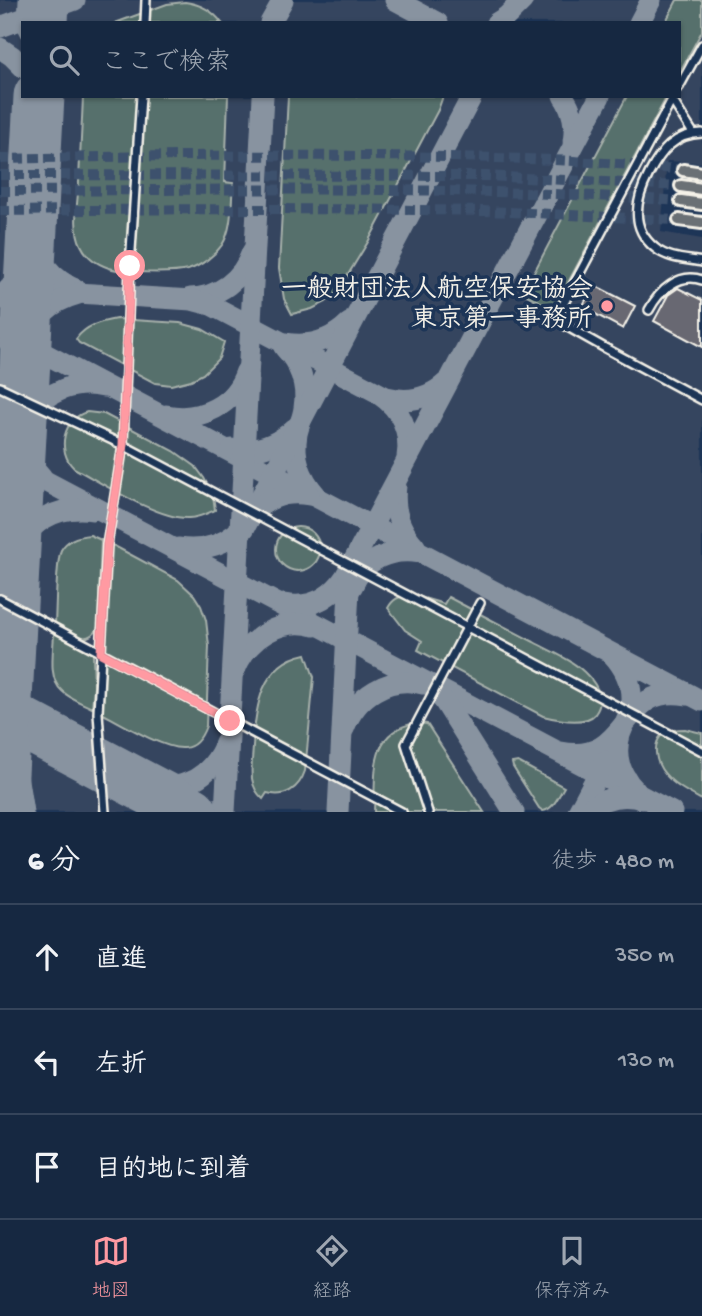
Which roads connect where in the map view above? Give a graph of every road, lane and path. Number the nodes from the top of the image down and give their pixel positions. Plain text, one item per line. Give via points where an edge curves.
1 (146, 0) edge
2 (145, 21) edge
3 (702, 44) edge
4 (681, 83) edge
5 (141, 98) edge
6 (673, 98) edge
7 (693, 133) junction
8 (702, 133) edge
9 (683, 170) tunnel mouth
10 (701, 172) edge
11 (681, 186) tunnel mouth
12 (702, 189) edge
13 (681, 201) tunnel mouth
14 (702, 204) edge
15 (679, 220) tunnel mouth
16 (702, 223) edge
17 (702, 262) edge
18 (702, 280) edge
19 (649, 310) dead end
20 (0, 387) edge
21 (702, 400) edge
22 (123, 445) junction
23 (0, 599) edge
24 (480, 603) dead end
25 (468, 627) junction
26 (101, 653) junction
27 (702, 751) edge
28 (105, 812) edge
29 (402, 812) edge
30 (428, 812) edge

1 - 2 street
3 - 4 street
5 - 22 street
6 - 7 street
6 - 21 street via 557,321
7 - 8 street
7 - 17 street via 672,142 660,154 639,196 637,216 655,248
9 - 10 highway
11 - 12 highway
13 - 14 highway
15 - 16 highway
18 - 19 street via 681,279 665,289
20 - 22 street
22 - 25 street
22 - 26 street via 107,545
23 - 26 street
24 - 25 street
25 - 27 street
25 - 30 street via 406,744
26 - 28 street via 98,713
26 - 29 street

